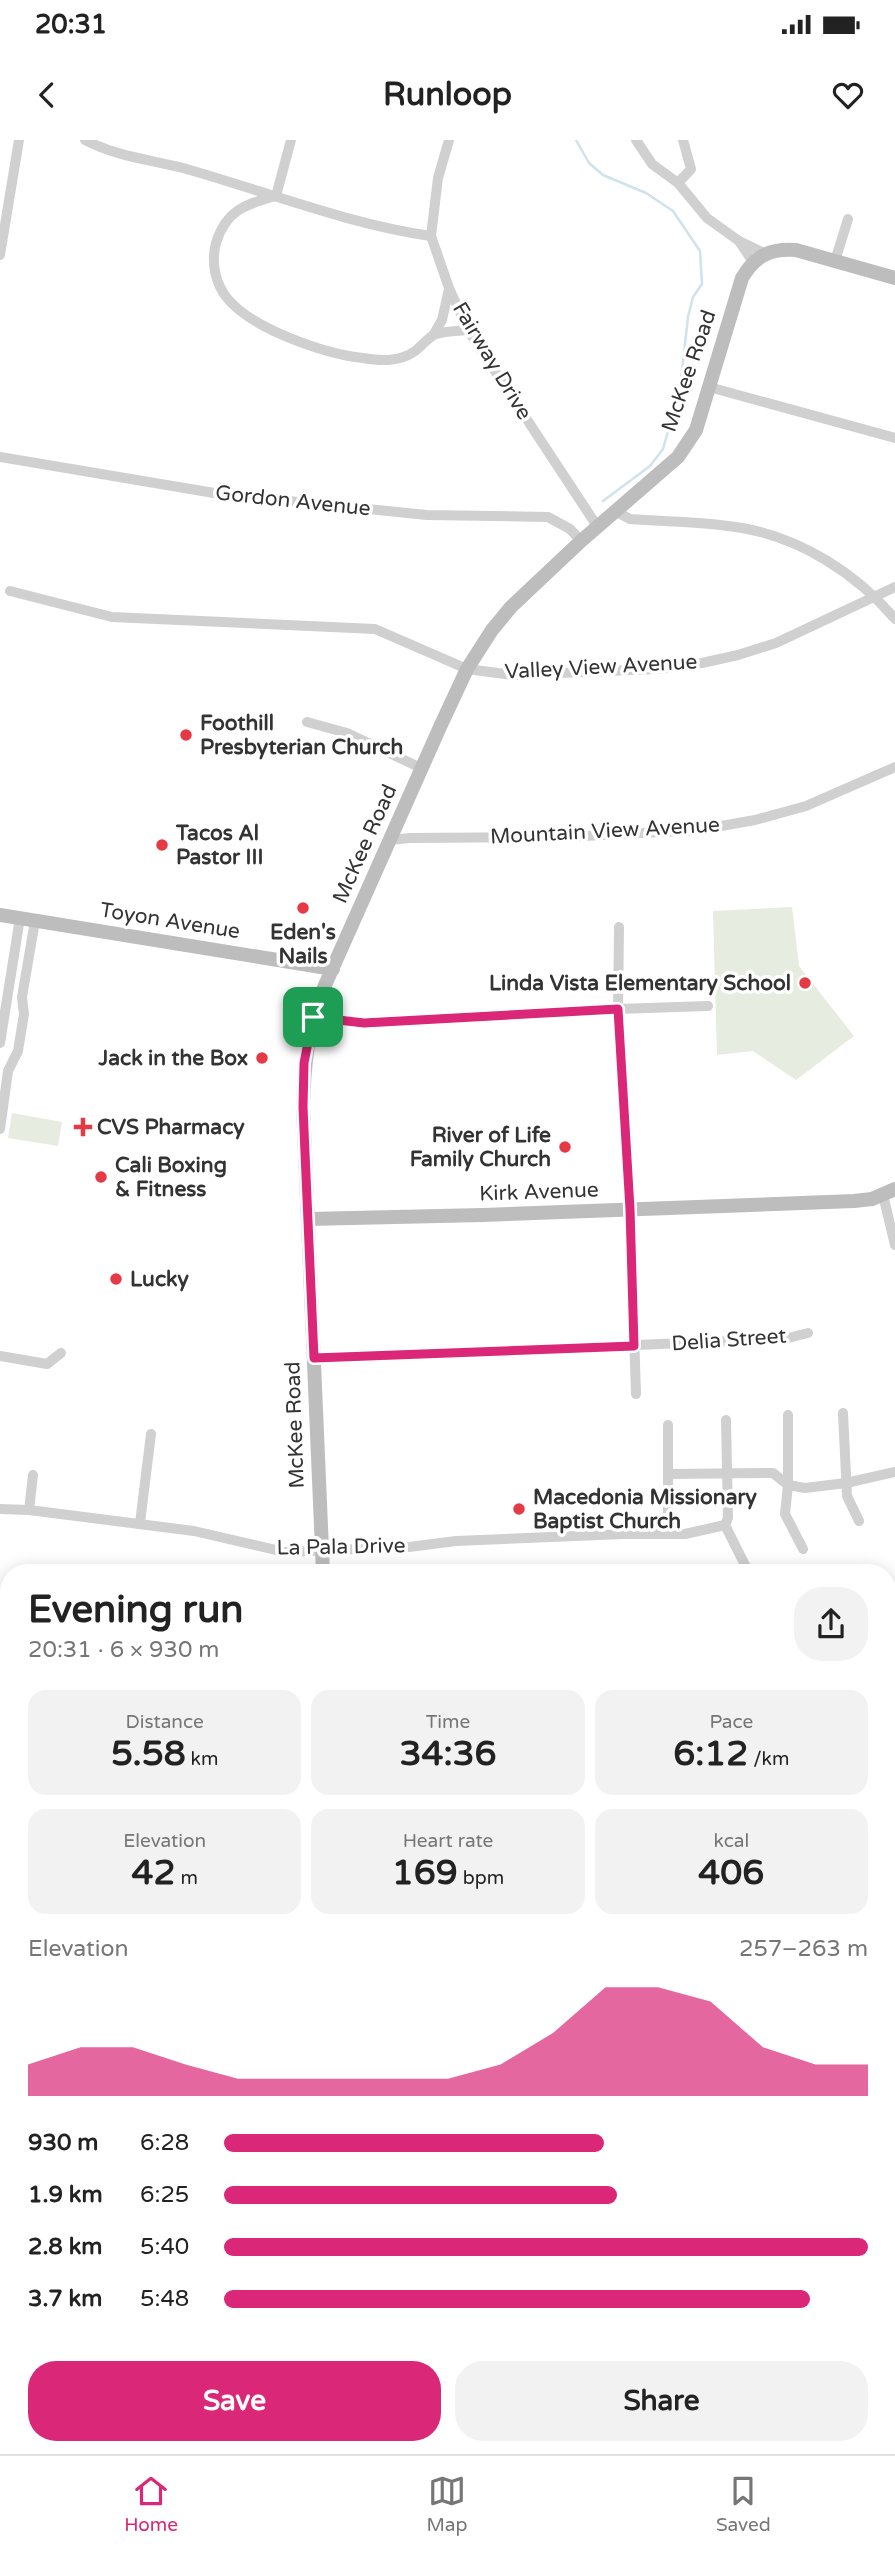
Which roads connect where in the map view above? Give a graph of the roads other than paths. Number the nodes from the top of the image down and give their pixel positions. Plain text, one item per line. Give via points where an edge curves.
1 (19, 140) edge
2 (85, 140) edge
3 (291, 140) edge
4 (449, 140) edge
5 (636, 140) edge
6 (683, 140) edge
7 (678, 183) junction
8 (276, 196) junction
9 (848, 219) dead end
10 (432, 236) junction
11 (0, 255) edge
12 (758, 258) junction
13 (835, 261) junction
14 (895, 278) edge
15 (449, 288) junction
16 (468, 330) junction
17 (434, 334) junction
18 (709, 387) junction
19 (895, 438) edge
20 (0, 457) edge
21 (615, 511) junction
22 (597, 526) junction
23 (581, 541) junction
24 (895, 587) edge
25 (10, 591) dead end
26 (874, 597) junction
27 (895, 619) edge
28 (467, 669) junction
29 (307, 722) dead end
30 (895, 767) edge
31 (421, 768) junction
32 (388, 840) junction
33 (0, 915) edge
34 (20, 918) junction
35 (35, 921) junction
36 (619, 927) dead end
37 (333, 969) junction
38 (708, 1006) dead end
39 (618, 1009) junction
40 (313, 1017) junction
41 (0, 1043) edge
42 (0, 1060) edge
43 (8, 1071) junction
44 (0, 1129) edge
45 (889, 1192) edge
46 (630, 1209) junction
47 (308, 1219) junction
48 (895, 1245) edge
49 (808, 1333) dead end
50 (634, 1346) junction
51 (61, 1353) dead end
52 (0, 1356) edge
53 (314, 1358) junction
54 (636, 1394) dead end
55 (843, 1413) dead end
56 (788, 1415) dead end
57 (726, 1420) dead end
58 (668, 1425) dead end
59 (151, 1434) dead end
60 (727, 1472) junction
61 (895, 1472) edge
62 (668, 1474) junction
63 (33, 1475) dead end
64 (846, 1483) junction
65 (788, 1485) junction
66 (0, 1509) edge
67 (29, 1510) junction
68 (668, 1513) dead end
69 (859, 1521) dead end
70 (140, 1523) junction
71 (725, 1525) junction
72 (803, 1549) dead end
73 (321, 1550) junction
74 (322, 1564) edge
75 (744, 1564) edge

1 - 11 street
2 - 8 street via 108,152
3 - 8 street
4 - 10 street, Fairway Drive via 438,178
5 - 7 street via 652,164
6 - 7 street via 691,169
7 - 12 street via 707,218
8 - 10 street via 397,231
8 - 17 street via 244,205 225,224 215,246 215,275 239,310 296,339 361,358 400,358
9 - 13 street
10 - 15 street, Fairway Drive
12 - 13 street via 783,249
12 - 18 street, McKee Road via 742,278
13 - 14 street
15 - 16 street, Fairway Drive
15 - 17 street
16 - 17 street
16 - 22 street, Fairway Drive
18 - 19 street
18 - 21 street, McKee Road via 689,443
20 - 23 street, Gordon Avenue via 219,494 427,515 548,517
21 - 22 street, McKee Road
21 - 26 street via 629,519 743,528 801,546 851,576
22 - 23 street, McKee Road
23 - 28 street, McKee Road via 511,607
24 - 26 street, Valley View Avenue
25 - 28 street, Valley View Avenue via 112,617 374,629
26 - 27 street
26 - 28 street, Valley View Avenue via 776,643 702,663 513,675
28 - 31 street, McKee Road
29 - 31 street via 347,733
30 - 32 street, Mountain View Avenue via 806,806 699,830
31 - 32 street, McKee Road
32 - 37 street, McKee Road
33 - 34 street, Toyon Avenue
34 - 35 street, Toyon Avenue
34 - 41 street
35 - 37 street, Toyon Avenue
35 - 43 street via 18,1051
36 - 39 street
37 - 40 street, McKee Road
38 - 39 street
39 - 40 street via 364,1023
39 - 46 street
40 - 47 street, McKee Road via 304,1063
42 - 43 street
43 - 44 street
45 - 46 street, Kirk Avenue via 854,1201
45 - 48 street
46 - 47 street, Kirk Avenue
46 - 50 street
47 - 53 street, McKee Road
49 - 50 street, Delia Street via 784,1339
50 - 53 street, Delia Street
50 - 54 street
51 - 52 street via 47,1364
53 - 73 street, McKee Road
55 - 64 street
56 - 65 street
57 - 60 street
58 - 62 street
59 - 70 street
60 - 62 street
60 - 65 street via 773,1473
60 - 71 street
61 - 64 street
62 - 68 street
63 - 67 street
64 - 65 street via 805,1488
64 - 69 street
65 - 72 street via 785,1514
66 - 67 street, La Pala Drive
67 - 70 street, La Pala Drive
70 - 73 street, La Pala Drive via 285,1552
71 - 73 street, La Pala Drive via 685,1534
71 - 75 street
73 - 74 street, McKee Road

